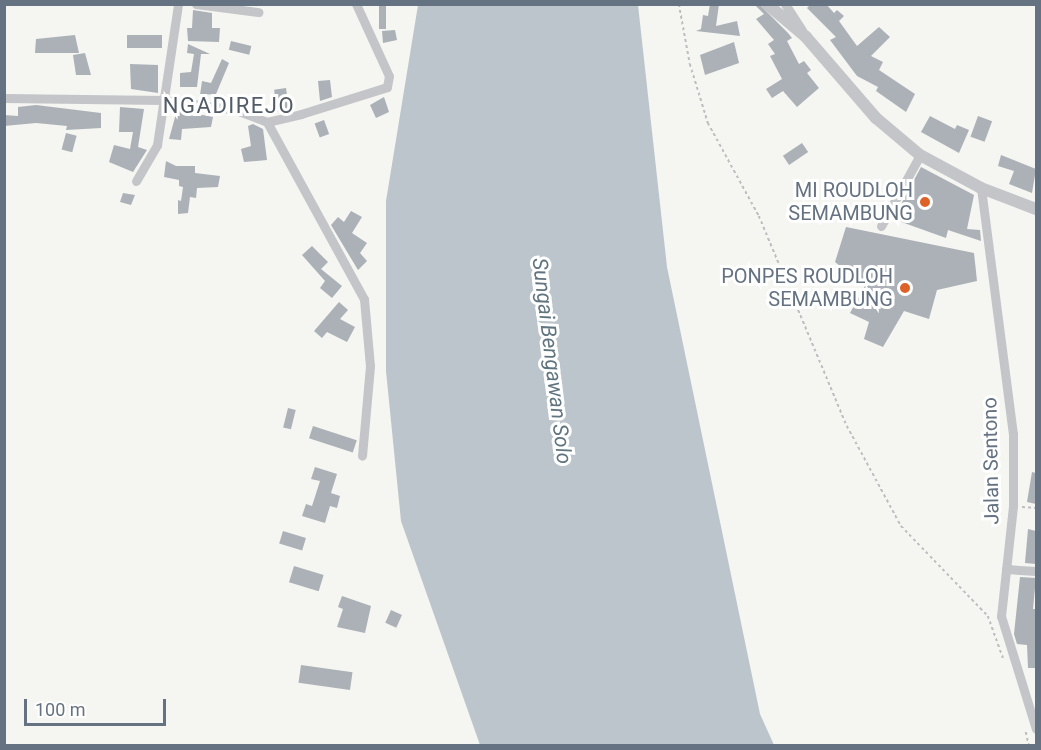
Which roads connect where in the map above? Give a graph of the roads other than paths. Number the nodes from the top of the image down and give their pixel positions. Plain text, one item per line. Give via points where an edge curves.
1 (178, 4) edge
2 (196, 4) edge
3 (356, 4) edge
4 (767, 4) edge
5 (785, 4) edge
6 (258, 12) dead end
7 (806, 37) junction
8 (4, 98) edge
9 (164, 100) junction
10 (267, 122) junction
11 (920, 154) junction
12 (136, 182) dead end
13 (981, 188) junction
14 (1036, 209) edge
15 (881, 226) dead end
16 (362, 456) dead end
17 (1006, 569) junction
18 (1036, 571) edge
19 (1036, 729) edge

1 - 9 street
2 - 6 street
3 - 10 street via 389,76 387,87
4 - 7 street
5 - 7 street
7 - 11 street via 857,98
8 - 9 street
9 - 10 street via 236,110
9 - 12 street via 156,145
10 - 16 street via 364,299 370,366
11 - 13 street
11 - 15 street
13 - 14 street
13 - 17 street, Jalan Sentono via 998,339 1009,399 1013,506
17 - 18 street
17 - 19 street, Jalan Sentono via 1001,616

